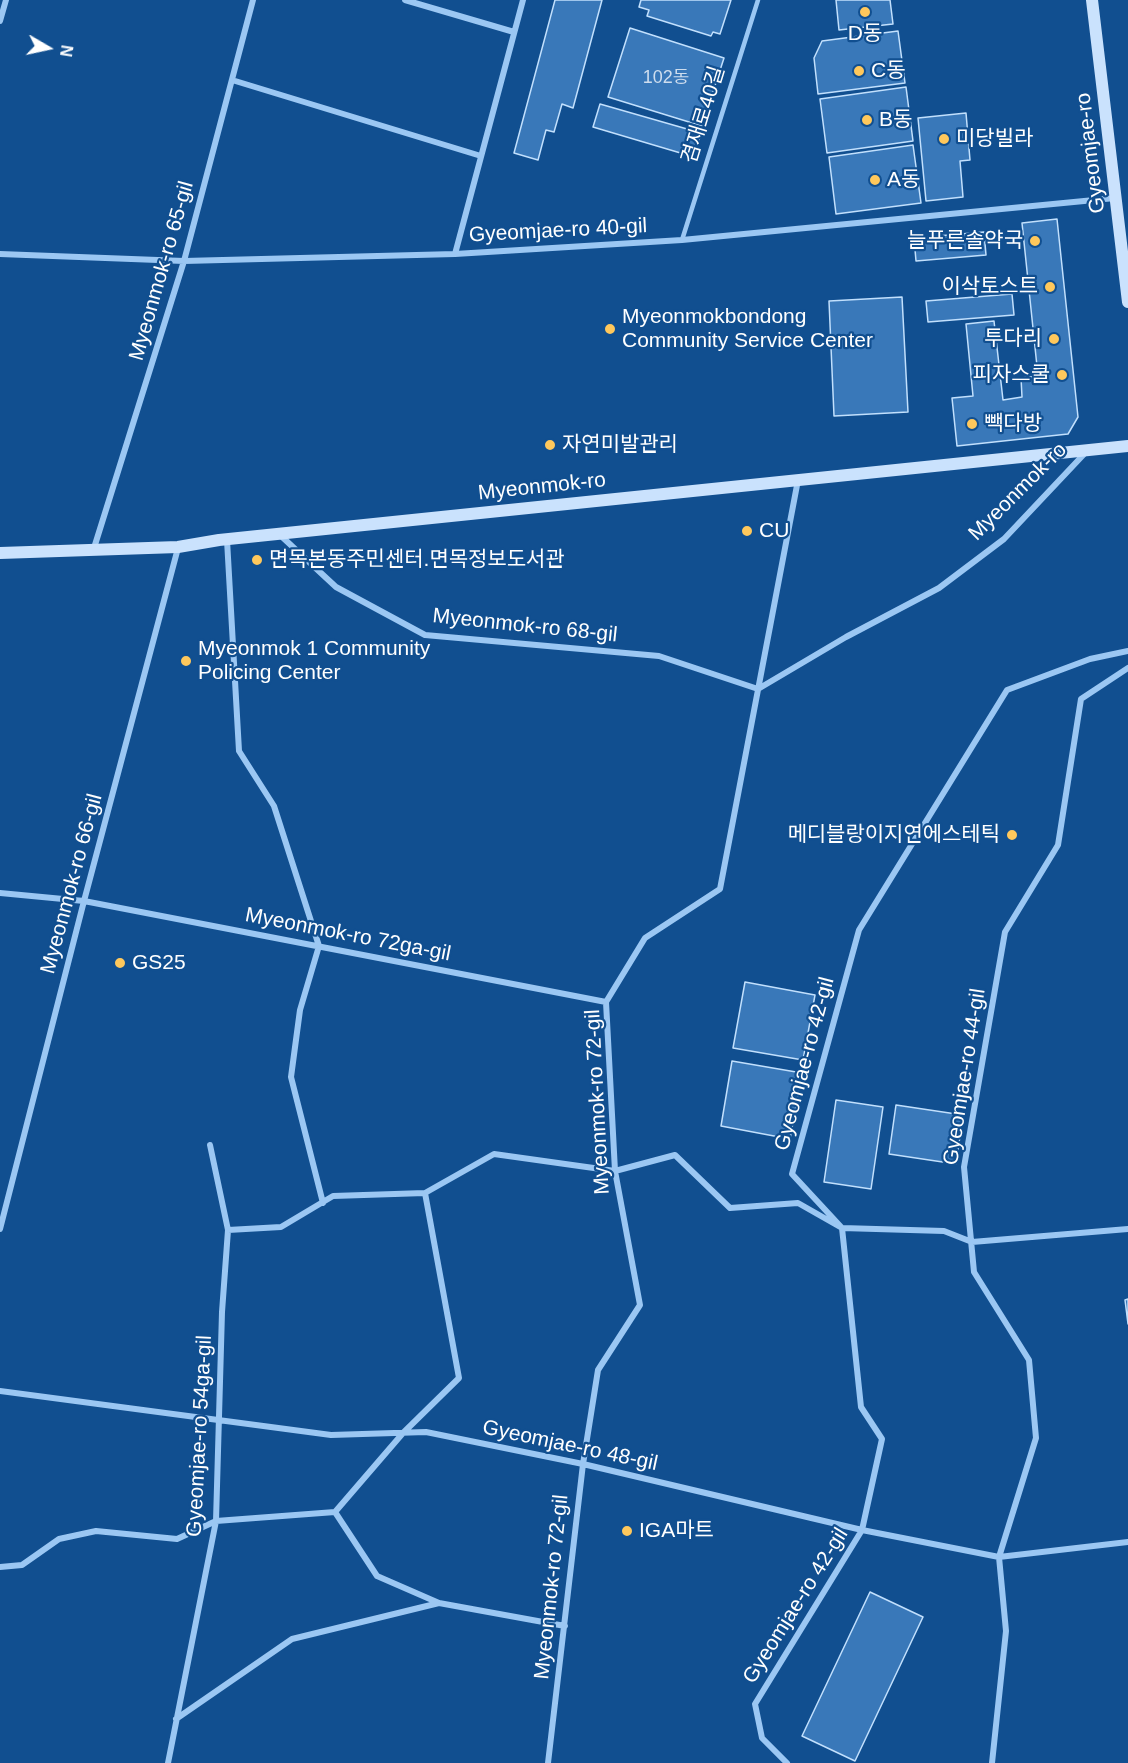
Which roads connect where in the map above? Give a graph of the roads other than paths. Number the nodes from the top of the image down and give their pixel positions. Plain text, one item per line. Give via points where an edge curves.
1 (6, 0) edge
2 (253, 0) edge
3 (405, 0) edge
4 (523, 0) edge
5 (758, 0) edge
6 (1092, 0) edge
7 (0, 21) edge
8 (514, 32) junction
9 (232, 80) junction
10 (481, 156) junction
11 (1116, 197) junction
12 (682, 240) junction
13 (0, 254) edge
14 (455, 254) junction
15 (184, 261) junction
16 (1128, 302) edge
17 (1128, 446) edge
18 (1088, 450) junction
19 (798, 480) junction
20 (280, 534) junction
21 (227, 540) junction
22 (178, 547) junction
23 (94, 548) junction
24 (0, 553) edge
25 (1128, 651) edge
26 (1128, 668) edge
27 (758, 689) junction
28 (0, 893) edge
29 (84, 901) junction
30 (319, 946) junction
31 (606, 1002) junction
32 (210, 1145) dead end
33 (615, 1171) junction
34 (425, 1193) junction
35 (323, 1203) junction
36 (842, 1228) junction
37 (0, 1229) edge
38 (1128, 1229) edge
39 (228, 1230) junction
40 (972, 1242) junction
41 (0, 1391) edge
42 (220, 1421) junction
43 (403, 1433) junction
44 (583, 1464) junction
45 (335, 1512) junction
46 (216, 1521) junction
47 (862, 1530) junction
48 (1128, 1542) edge
49 (999, 1557) junction
50 (0, 1567) edge
51 (440, 1603) junction
52 (565, 1626) junction
53 (176, 1719) junction
54 (168, 1763) edge
55 (548, 1763) edge
56 (787, 1763) edge
57 (992, 1763) edge

1 - 7 street
2 - 9 street, Myeonmok-ro 65-gil
3 - 8 street
4 - 8 street
5 - 12 lane, 겸재로40길
6 - 11 street, Gyeomjae-ro
8 - 10 street
9 - 10 street
9 - 15 street, Myeonmok-ro 65-gil
10 - 14 street
11 - 12 street, Gyeomjae-ro 40-gil
11 - 16 street, Gyeomjae-ro
12 - 14 street, Gyeomjae-ro 40-gil
13 - 15 street, Gyeomjae-ro 40-gil
14 - 15 street, Gyeomjae-ro 40-gil
15 - 23 street, Myeonmok-ro 65-gil
17 - 18 street, Myeonmok-ro
18 - 19 street, Myeonmok-ro
18 - 27 street, Myeonmok-ro via 1005,538 939,588
19 - 20 street, Myeonmok-ro
19 - 27 street, Myeonmok-ro 72-gil
20 - 21 street, Myeonmok-ro
20 - 27 street, Myeonmok-ro 68-gil via 336,587 425,635 658,656
21 - 22 street, Myeonmok-ro
21 - 30 street via 239,751 274,806
22 - 23 street, Myeonmok-ro
22 - 29 street, Myeonmok-ro 66-gil
23 - 24 street, Myeonmok-ro
25 - 36 street, Gyeomjae-ro 42-gil via 1090,659 1007,690 859,930 792,1174
26 - 40 street, Gyeomjae-ro 44-gil via 1081,699 1058,845 1005,932 964,1167
27 - 31 street, Myeonmok-ro 72-gil via 720,889 645,938
28 - 29 street, Myeonmok-ro 72ga-gil
29 - 30 street, Myeonmok-ro 72ga-gil
29 - 37 street, Myeonmok-ro 66-gil
30 - 31 street, Myeonmok-ro 72ga-gil
30 - 35 street via 300,1010 291,1077
31 - 33 street, Myeonmok-ro 72-gil
32 - 39 street, Gyeomjae-ro 54ga-gil
33 - 34 street via 494,1154
33 - 36 street via 675,1155 730,1208 798,1203
33 - 44 street, Myeonmok-ro 72-gil via 640,1305 598,1370
34 - 35 street via 333,1196
34 - 43 street via 459,1378
35 - 39 street via 281,1227
36 - 40 street via 944,1231
36 - 47 street, Gyeomjae-ro 42-gil via 861,1407 882,1439
38 - 40 street
39 - 42 street, Gyeomjae-ro 54ga-gil
40 - 49 street, Gyeomjae-ro 44-gil via 974,1272 1029,1360 1036,1438
41 - 42 street, Gyeomjae-ro 48-gil
42 - 43 street, Gyeomjae-ro 48-gil via 331,1435
42 - 46 street, Gyeomjae-ro 54ga-gil
43 - 44 street, Gyeomjae-ro 48-gil via 426,1432
43 - 45 street
44 - 47 street, Gyeomjae-ro 48-gil
44 - 52 street, Myeonmok-ro 72-gil
45 - 46 street
45 - 51 street via 377,1576
46 - 50 street via 177,1539 96,1531 58,1539 22,1565
46 - 53 street, Gyeomjae-ro 54ga-gil
47 - 49 street, Gyeomjae-ro 48-gil
47 - 56 street, Gyeomjae-ro 42-gil via 755,1704 762,1738
48 - 49 street, Gyeomjae-ro 48-gil
49 - 57 street, Gyeomjae-ro 44-gil via 1006,1631
51 - 52 street
51 - 53 street via 292,1639
52 - 55 street, Myeonmok-ro 72-gil
53 - 54 street, Gyeomjae-ro 54ga-gil

